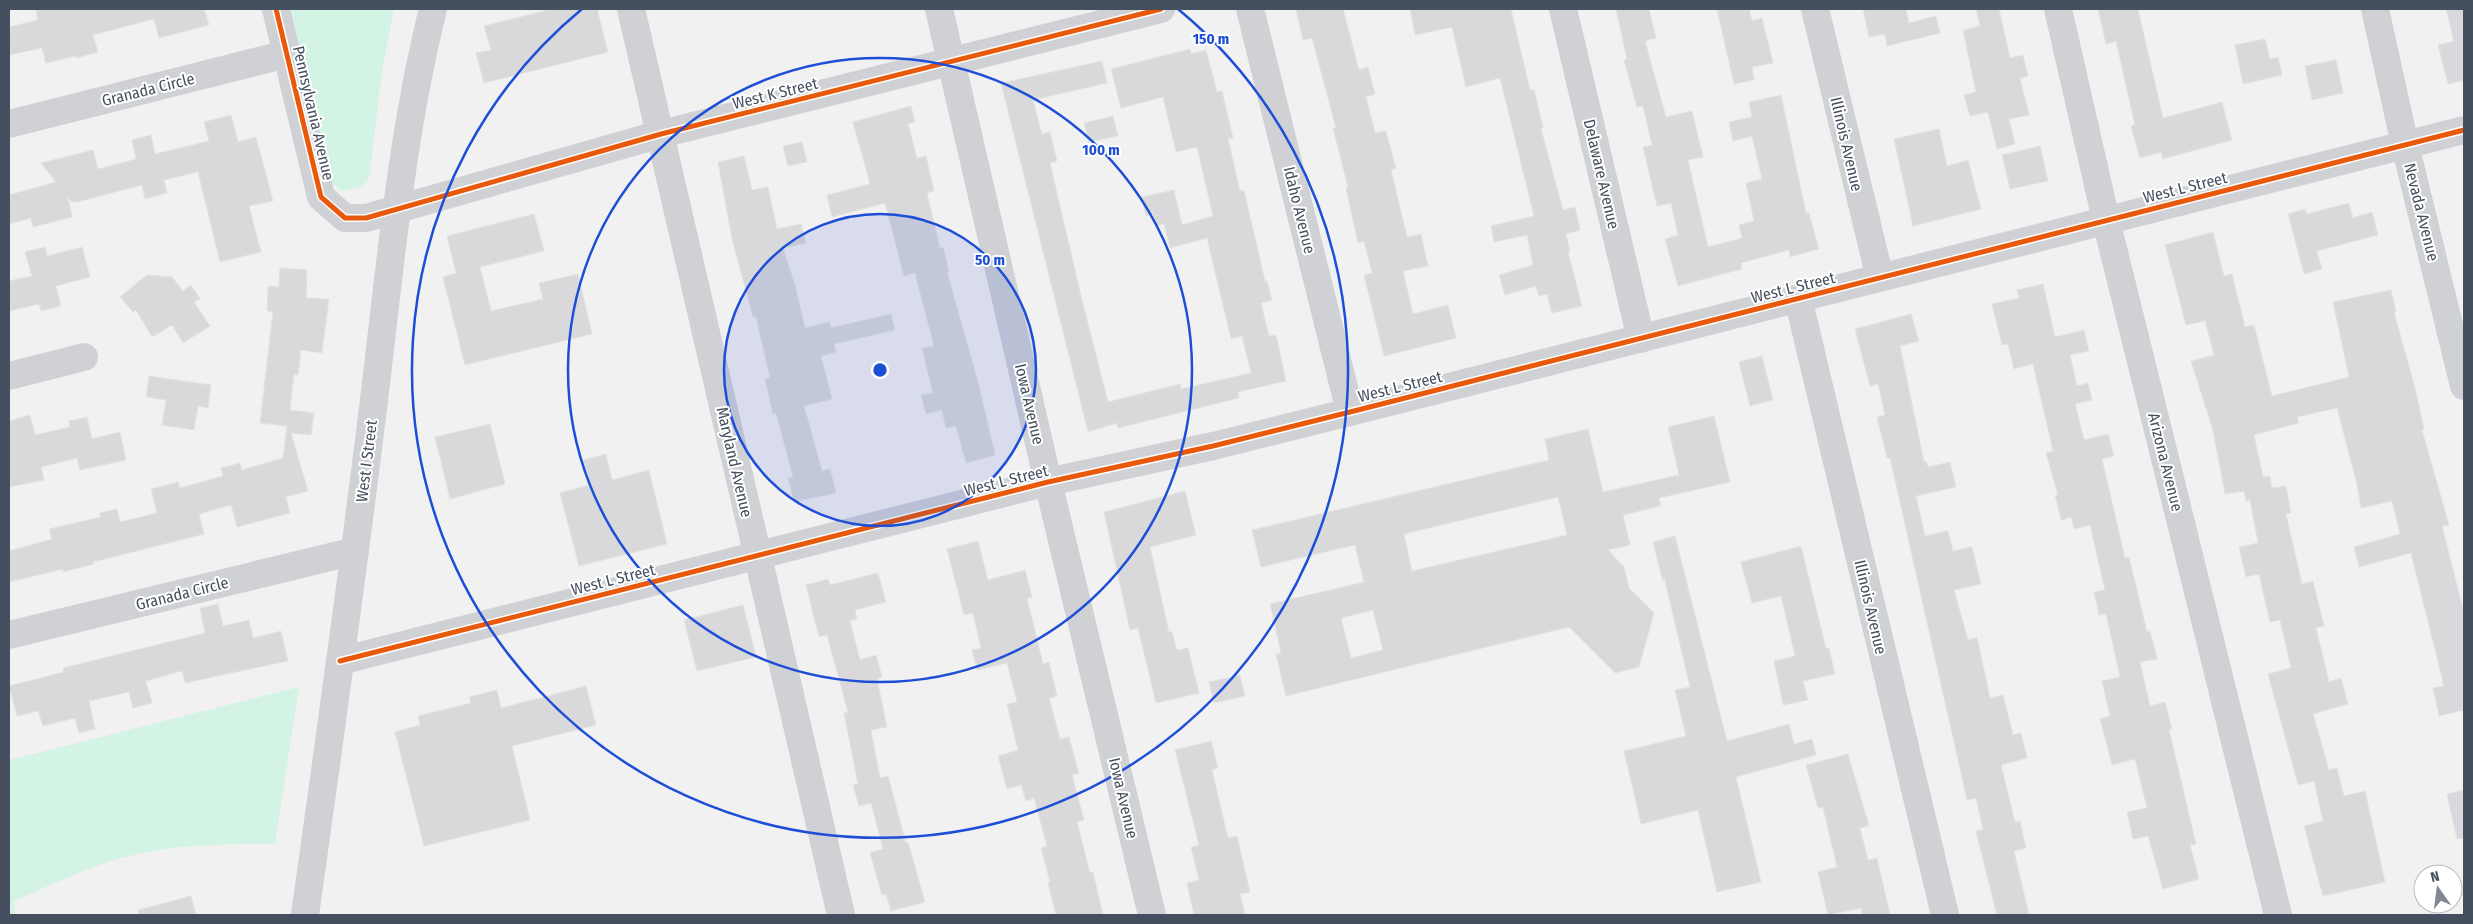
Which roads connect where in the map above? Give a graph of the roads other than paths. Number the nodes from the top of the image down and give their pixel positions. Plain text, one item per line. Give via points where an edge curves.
1 (276, 9) edge
2 (433, 9) edge
3 (631, 9) edge
4 (939, 9) edge
5 (1161, 9) edge
6 (1250, 9) edge
7 (1564, 9) edge
8 (1815, 9) edge
9 (2058, 9) edge
10 (2375, 9) edge
11 (287, 54) junction
12 (951, 62) junction
13 (9, 124) edge
14 (2464, 130) edge
15 (661, 134) junction
16 (2405, 145) junction
17 (398, 208) junction
18 (2106, 220) junction
19 (1880, 278) junction
20 (1798, 298) junction
21 (1641, 339) junction
22 (84, 357) dead end
23 (9, 376) edge
24 (2464, 386) edge
25 (1350, 412) junction
26 (1048, 482) junction
27 (355, 551) junction
28 (756, 556) junction
29 (9, 635) edge
30 (340, 662) junction
31 (305, 915) edge
32 (841, 915) edge
33 (1152, 915) edge
34 (1945, 915) edge
35 (2278, 915) edge

1 - 11 street, Pennsylvania Avenue
2 - 17 street, West I Street via 412,105
3 - 15 street, Maryland Avenue
4 - 12 street, Iowa Avenue
5 - 12 street, West K Street
6 - 25 street, Idaho Avenue
7 - 21 street, Delaware Avenue
8 - 19 street, Illinois Avenue
9 - 18 street, Arizona Avenue
10 - 16 street, Nevada Avenue
11 - 13 street, Granada Circle
11 - 17 street, Pennsylvania Avenue via 321,197 345,218 366,218
12 - 15 street, West K Street
12 - 26 street, Iowa Avenue
14 - 16 street, West L Street
15 - 17 street, West K Street
15 - 28 street, Maryland Avenue
16 - 18 street, West L Street
16 - 24 street, Nevada Avenue
17 - 27 street, West I Street
18 - 19 street, West L Street
18 - 35 street, Arizona Avenue
19 - 20 street, West L Street
20 - 21 street, West L Street
20 - 34 street, Illinois Avenue
21 - 25 street, West L Street
22 - 23 street
25 - 26 street, West L Street
26 - 28 street, West L Street
26 - 33 street, Iowa Avenue
27 - 29 street, Granada Circle
27 - 30 street, West I Street
28 - 30 street, West L Street
28 - 32 street, Maryland Avenue
30 - 31 street, West I Street

